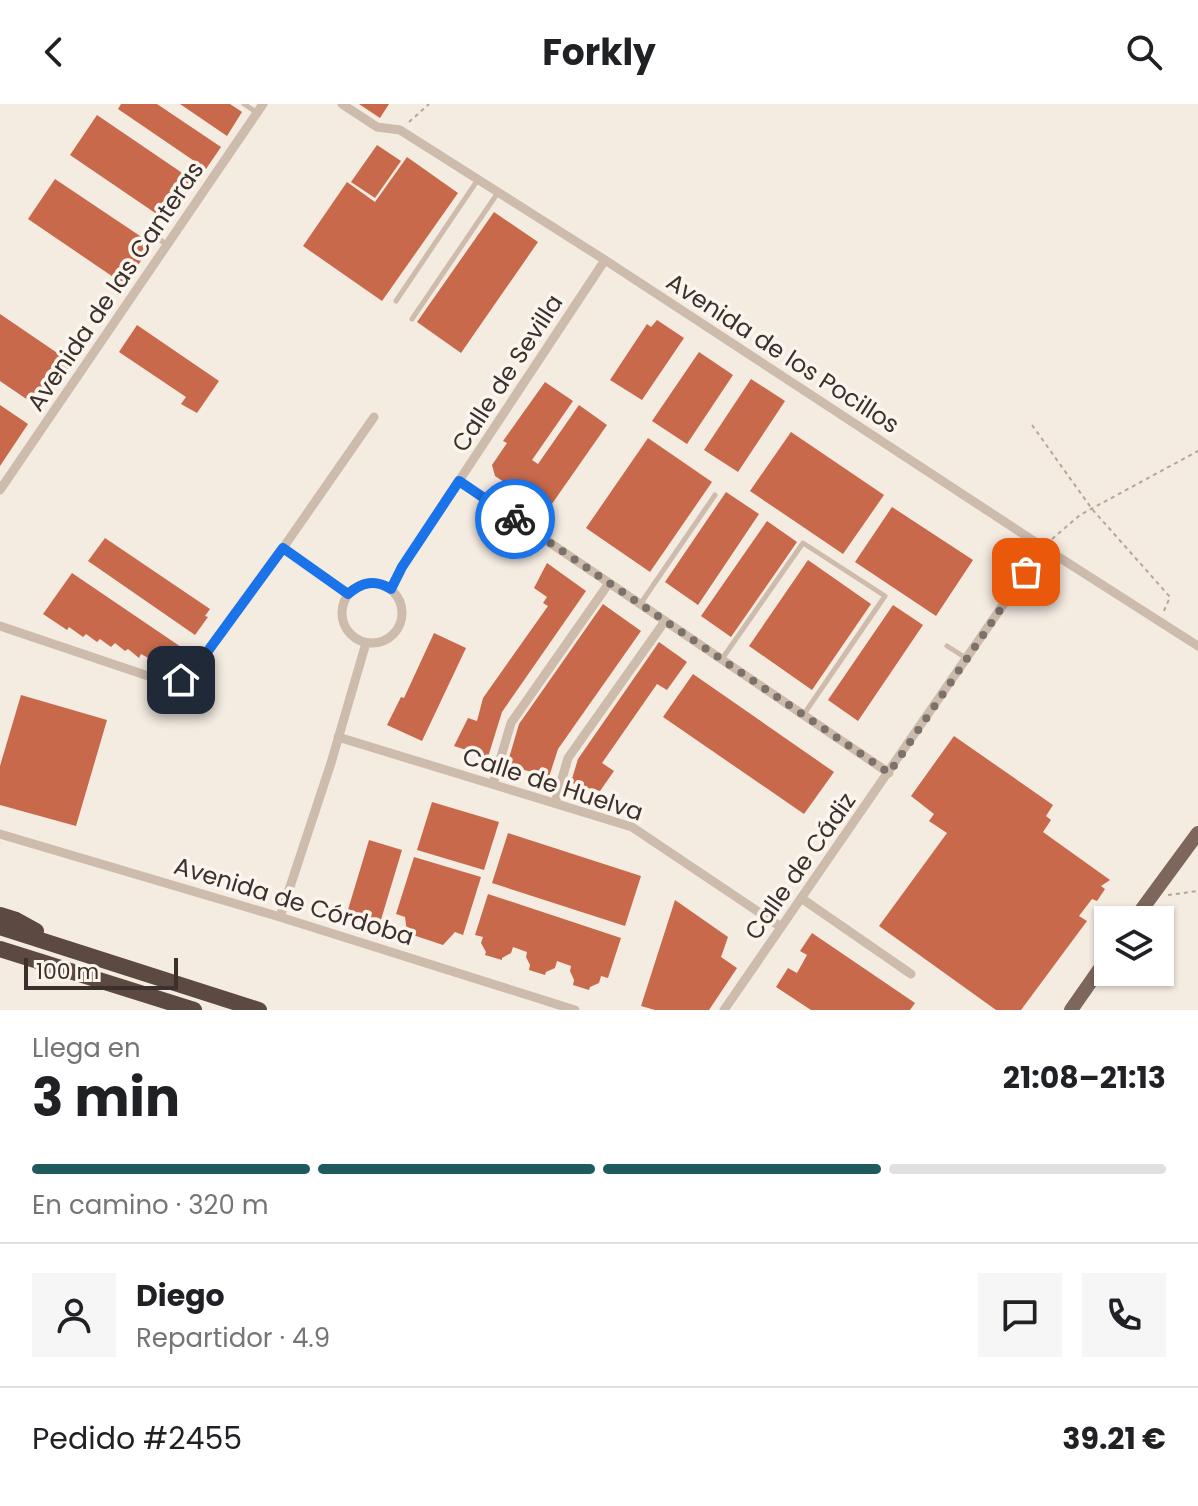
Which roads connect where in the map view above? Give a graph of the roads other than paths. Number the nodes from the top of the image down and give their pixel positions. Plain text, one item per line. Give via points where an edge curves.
1 (244, 104) edge
2 (342, 104) edge
3 (260, 108) edge
4 (478, 180) junction
5 (498, 193) junction
6 (155, 237) dead end
7 (168, 245) junction
8 (605, 260) junction
9 (396, 301) dead end
10 (412, 319) dead end
11 (374, 417) dead end
12 (459, 481) junction
13 (0, 490) edge
14 (715, 495) dead end
15 (1043, 547) junction
16 (283, 548) junction
17 (609, 583) junction
18 (391, 589) junction
19 (348, 594) junction
20 (640, 604) junction
21 (665, 621) junction
22 (0, 626) edge
23 (366, 643) junction
24 (947, 646) dead end
25 (1198, 646) edge
26 (967, 659) junction
27 (721, 660) junction
28 (803, 715) junction
29 (338, 737) junction
30 (889, 773) junction
31 (493, 784) junction
32 (555, 803) junction
33 (1198, 833) edge
34 (0, 834) edge
35 (801, 898) junction
36 (1145, 906) edge
37 (0, 915) edge
38 (280, 917) junction
39 (0, 927) edge
40 (781, 927) junction
41 (0, 949) edge
42 (76, 952) junction
43 (911, 974) dead end
44 (1094, 977) edge
45 (194, 1010) edge
46 (259, 1010) edge
47 (575, 1010) edge
48 (724, 1010) edge
49 (1071, 1010) edge

1 - 3 lane
2 - 4 street, Avenida de los Pocillos via 377,127 400,130
3 - 7 street, Avenida de las Canteras
4 - 5 street, Avenida de los Pocillos
4 - 9 lane
5 - 8 street, Avenida de los Pocillos
5 - 10 lane
6 - 7 lane
7 - 13 street, Avenida de las Canteras
8 - 12 street, Calle de Sevilla
8 - 15 street, Avenida de los Pocillos
11 - 16 street
12 - 17 street
12 - 18 street, Calle de Sevilla
14 - 20 lane
15 - 25 street, Avenida de los Pocillos
15 - 26 street, Calle de Cádiz
16 - 19 street
16 - 22 street via 194,670 181,680 169,683
17 - 20 street
17 - 31 street via 511,723
18 - 19 street via 365,583
18 - 23 street via 402,606 400,626 386,640
19 - 23 street via 342,609 345,627
20 - 21 street
21 - 27 street
21 - 32 street via 568,758
23 - 29 street
24 - 26 lane
26 - 30 street, Calle de Cádiz
27 - 28 street
27 - 28 lane via 803,543 885,596
28 - 30 street
29 - 31 street, Calle de Huelva
29 - 38 street
30 - 35 street, Calle de Cádiz
31 - 32 street, Calle de Huelva
32 - 40 street, Calle de Huelva via 632,827
33 - 36 main road
34 - 38 street, Avenida de Córdoba
35 - 40 street, Calle de Cádiz
35 - 43 street
37 - 42 highway
38 - 47 street, Avenida de Córdoba
39 - 42 highway
40 - 48 street, Calle de Cádiz
41 - 45 highway
42 - 46 highway
44 - 49 main road

